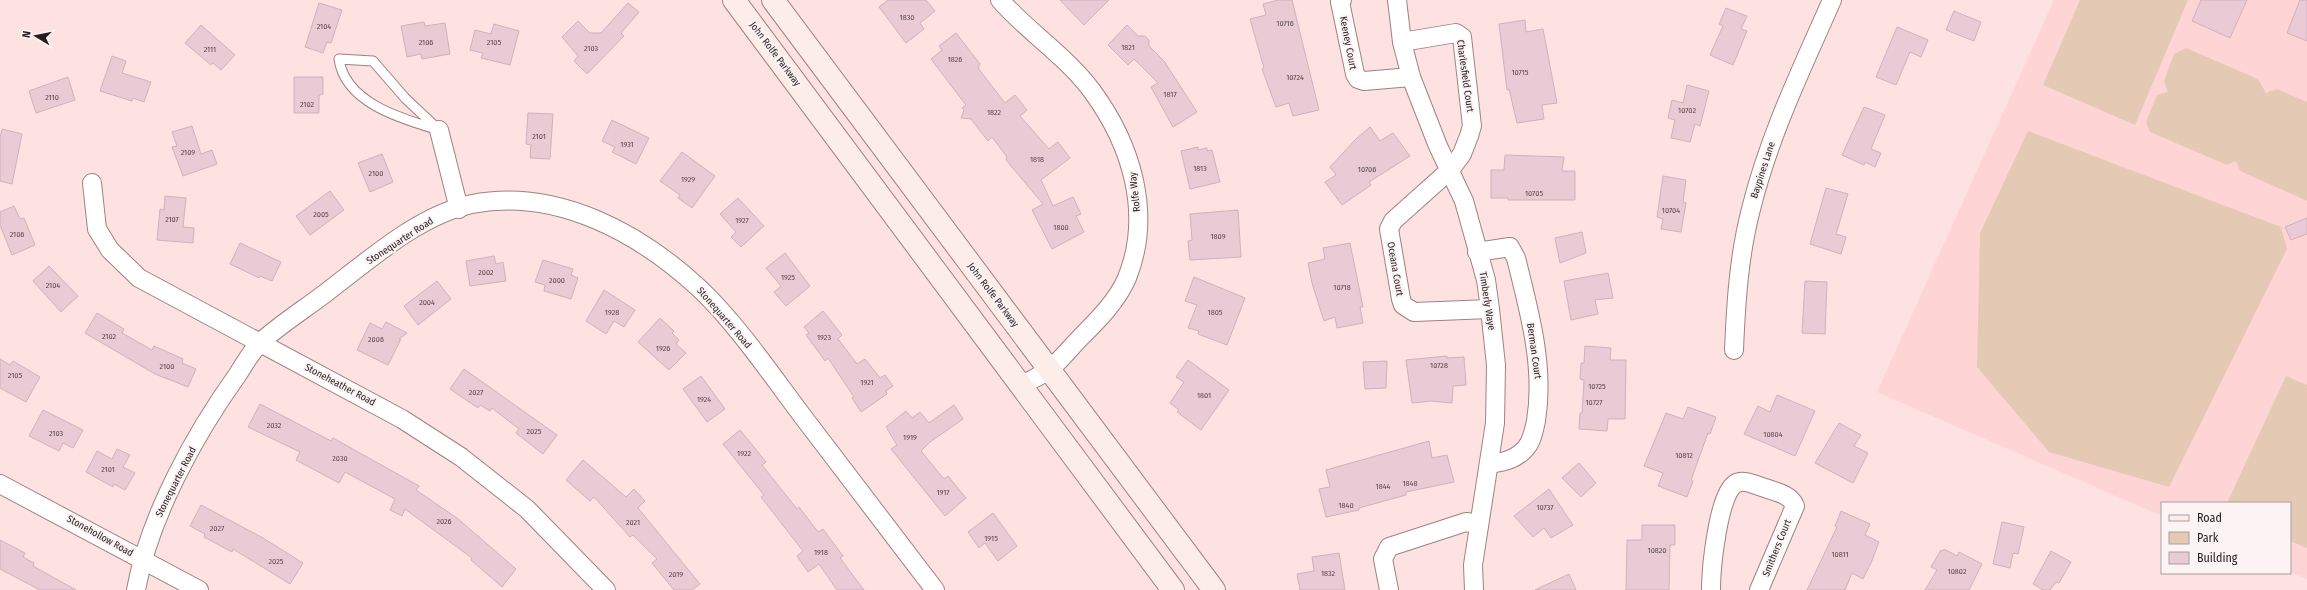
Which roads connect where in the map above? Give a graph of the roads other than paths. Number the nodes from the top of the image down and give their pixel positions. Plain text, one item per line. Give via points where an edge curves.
1 (734, 0) edge
2 (773, 0) edge
3 (1000, 0) edge
4 (1342, 0) edge
5 (1397, 0) edge
6 (1829, 1) edge
7 (1402, 42) junction
8 (1411, 77) junction
9 (439, 130) junction
10 (1450, 170) junction
11 (92, 183) dead end
12 (459, 208) junction
13 (1477, 252) junction
14 (1490, 310) junction
15 (260, 343) junction
16 (1734, 350) dead end
17 (1049, 370) junction
18 (1020, 386) junction
19 (1489, 464) junction
20 (0, 484) edge
21 (1479, 524) junction
22 (141, 559) junction
23 (136, 590) edge
24 (199, 590) edge
25 (606, 590) edge
26 (935, 590) edge
27 (1173, 590) edge
28 (1214, 590) edge
29 (1389, 590) edge
30 (1474, 590) edge
31 (1712, 590) edge
32 (1760, 590) edge

1 - 18 main road, John Rolfe Parkway
2 - 17 main road, John Rolfe Parkway
3 - 17 street, Rolfe Way via 1016,18 1074,70 1092,91 1117,128 1134,174 1138,226 1127,278 1099,319
4 - 8 street, Keeney Court via 1340,2 1358,80
5 - 7 street, Timberly Waye
6 - 16 street, Baypines Lane via 1776,128 1759,178 1740,263
7 - 8 street, Timberly Waye
7 - 10 street, Charlesfield Court via 1456,33 1462,37 1472,126 1462,154
8 - 10 street, Timberly Waye
9 - 9 lane via 405,98 373,61 339,59 341,71 351,89 406,120
9 - 12 street
10 - 13 street, Timberly Waye via 1464,201
10 - 14 street, Oceana Court via 1393,221 1389,229 1401,299 1403,305 1414,312
11 - 15 street, Stoneheather Road via 97,229 110,250 127,268 139,278
12 - 15 street, Stonequarter Road via 425,223 385,249
12 - 26 street, Stonequarter Road via 480,203 522,202 565,209 601,221 643,244 668,262 702,291 723,314
13 - 14 street, Timberly Waye via 1486,280
13 - 19 street, Berman Court via 1510,246 1516,258 1536,347 1539,377 1531,440 1526,448 1509,460
14 - 19 street, Timberly Waye via 1496,365 1495,423
15 - 22 street, Stonequarter Road via 218,402 180,471 155,522
15 - 25 street, Stoneheather Road via 402,419 461,457 527,509
17 - 18 street, Rolfe Way
17 - 28 main road, John Rolfe Parkway
18 - 27 main road, John Rolfe Parkway
19 - 21 street, Timberly Waye
20 - 22 street, Stonehollow Road
21 - 29 street via 1466,522 1389,547 1383,559
21 - 30 street, Timberly Waye via 1473,566
22 - 23 street, Stonequarter Road
22 - 24 street, Stonehollow Road
31 - 32 street, Smithers Court via 1714,546 1721,514 1730,488 1736,483 1745,482 1788,496 1795,506

